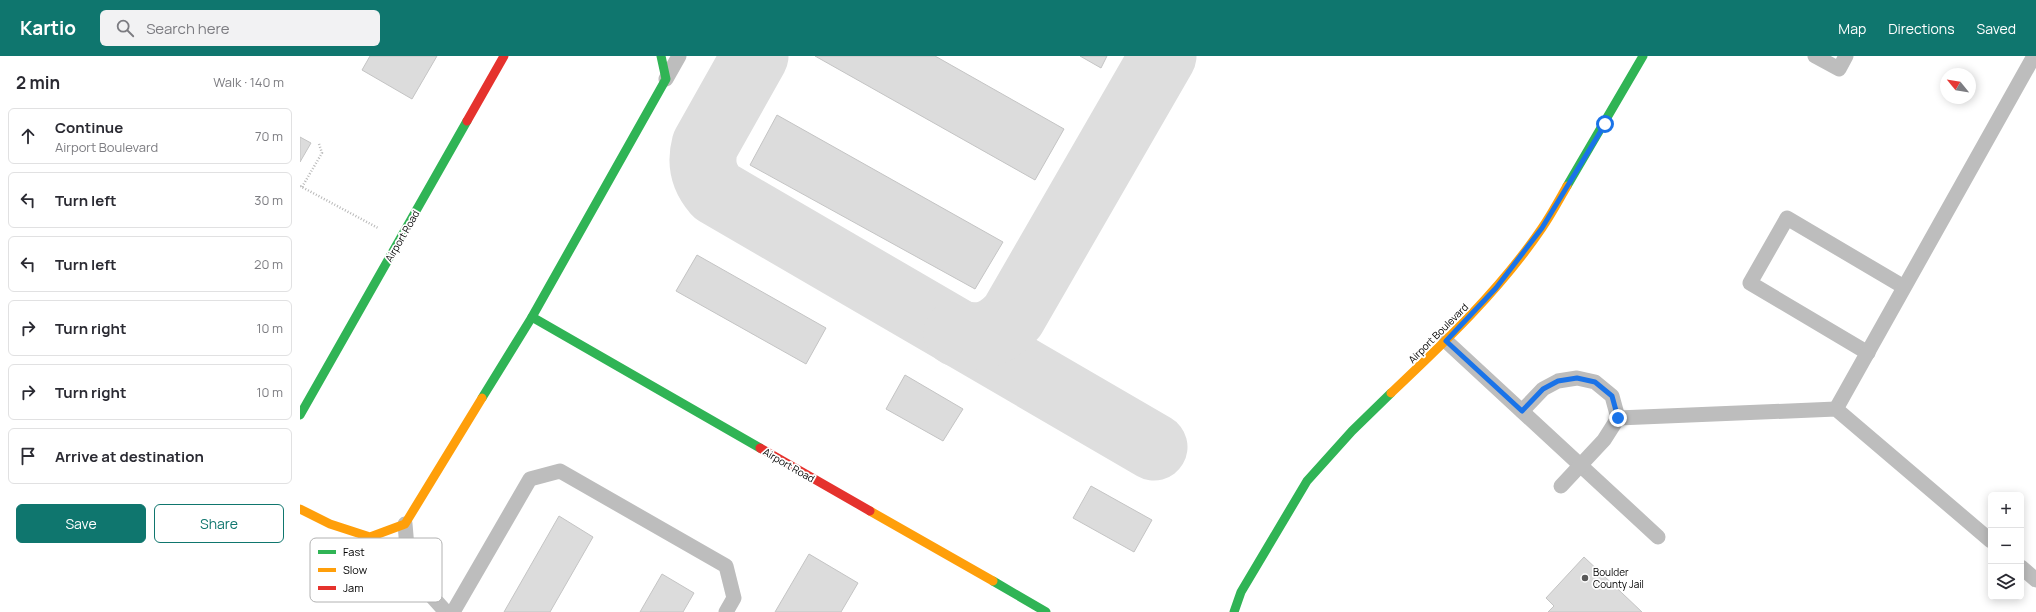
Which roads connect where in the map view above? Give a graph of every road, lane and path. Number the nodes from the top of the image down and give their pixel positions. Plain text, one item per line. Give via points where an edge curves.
1 (504, 56) edge
2 (661, 56) edge
3 (679, 56) edge
4 (1643, 56) edge
5 (1815, 56) edge
6 (1846, 56) edge
7 (2034, 56) edge
8 (666, 79) junction
9 (319, 144) dead end
10 (301, 186) edge
11 (400, 239) junction
12 (1904, 287) junction
13 (532, 317) junction
14 (1446, 341) junction
15 (1868, 353) junction
16 (1836, 409) junction
17 (1522, 411) junction
18 (300, 415) edge
19 (1618, 418) junction
20 (1581, 465) junction
21 (1561, 486) dead end
22 (300, 509) edge
23 (405, 524) junction
24 (1658, 537) dead end
25 (406, 538) edge
26 (1988, 538) edge
27 (2024, 570) edge
28 (2036, 580) edge
29 (437, 602) edge
30 (446, 612) edge
31 (453, 612) edge
32 (726, 612) edge
33 (1046, 612) edge
34 (1234, 612) edge

1 - 11 street, Airport Road
2 - 8 street
3 - 8 lane
4 - 14 street, Airport Boulevard via 1542,228 1496,288
5 - 6 lane via 1839,69
7 - 12 lane
8 - 13 street
9 - 10 path via 322,152
10 - 11 path
11 - 18 street, Airport Road
12 - 15 lane
12 - 15 lane via 1786,218 1750,283
13 - 23 street
13 - 33 street, Airport Road
14 - 17 lane
14 - 34 street, Airport Boulevard via 1352,431 1307,480 1241,592
15 - 16 lane
16 - 19 lane
16 - 26 lane
17 - 19 lane via 1543,389 1558,381 1577,378 1595,382 1612,396
17 - 20 lane
19 - 20 lane via 1604,440
20 - 21 lane
20 - 24 lane
22 - 23 street via 330,524 370,537
23 - 25 lane
27 - 28 lane
29 - 30 lane
31 - 32 lane via 530,479 560,471 726,566 734,598

